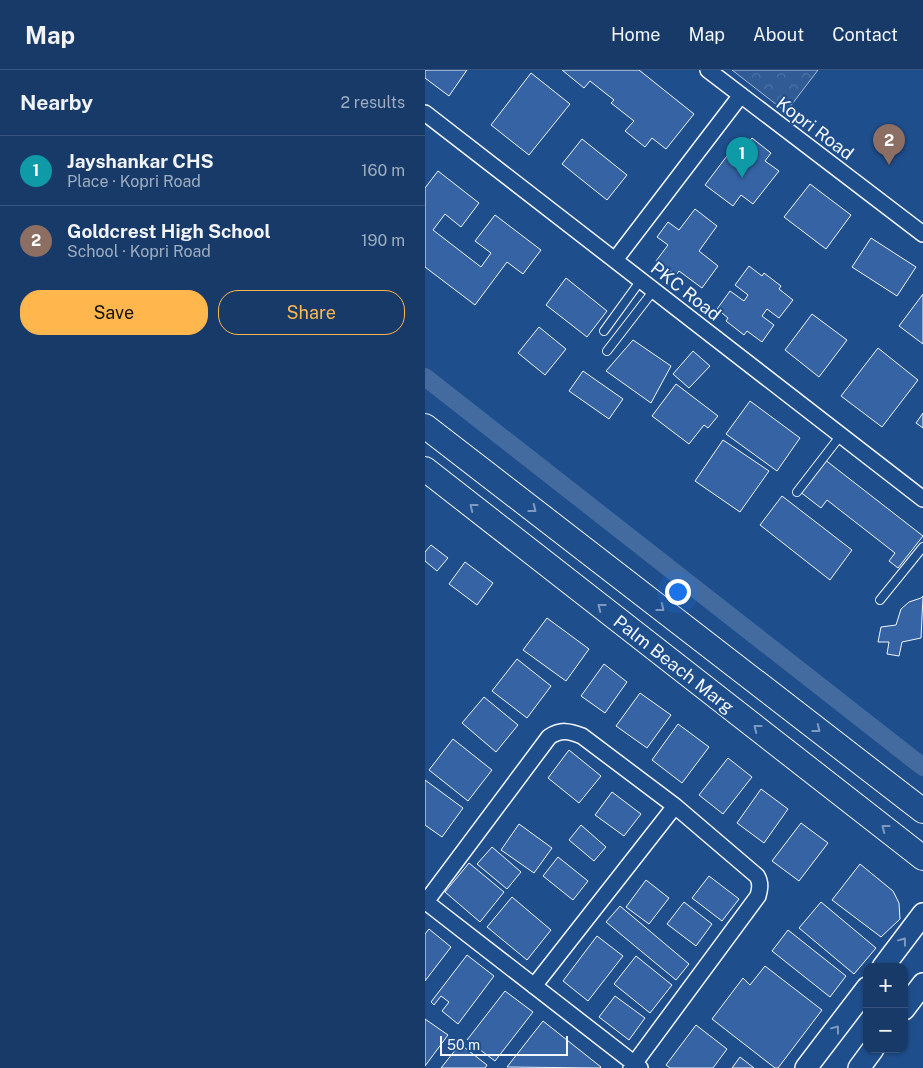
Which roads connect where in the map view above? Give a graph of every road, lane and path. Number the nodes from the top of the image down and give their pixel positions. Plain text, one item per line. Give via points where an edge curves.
1 (708, 70) edge
2 (741, 96) junction
3 (425, 113) edge
4 (923, 234) edge
5 (615, 260) junction
6 (641, 280) junction
7 (654, 290) junction
8 (604, 331) dead end
9 (607, 351) dead end
10 (425, 426) edge
11 (841, 435) junction
12 (425, 469) edge
13 (797, 492) dead end
14 (923, 499) edge
15 (923, 547) edge
16 (880, 600) dead end
17 (675, 806) junction
18 (923, 811) edge
19 (923, 858) edge
20 (425, 903) edge
21 (923, 914) edge
22 (886, 963) edge
23 (923, 984) edge
24 (535, 986) junction
25 (863, 993) edge
26 (905, 1008) edge
27 (870, 1053) edge
28 (635, 1066) edge
29 (806, 1068) edge
30 (859, 1068) edge

1 - 2 street, Kopri Road
2 - 4 street, Kopri Road
2 - 5 street
3 - 5 street, PKC Road
5 - 6 street, PKC Road
6 - 7 street, PKC Road
6 - 8 lane
7 - 9 lane
7 - 11 street, PKC Road
10 -> 18 main road, Palm Beach Marg
11 - 13 lane
11 - 14 street, PKC Road
19 -> 12 main road, Palm Beach Marg
15 - 16 lane
17 - 20 street via 582,736 569,731 557,732 549,737
17 - 24 street
17 - 28 street via 757,876 760,888 758,896
20 - 24 street
22 -> 21 main road
23 - 26 main road
24 - 28 street
29 -> 25 main road
27 - 30 main road

